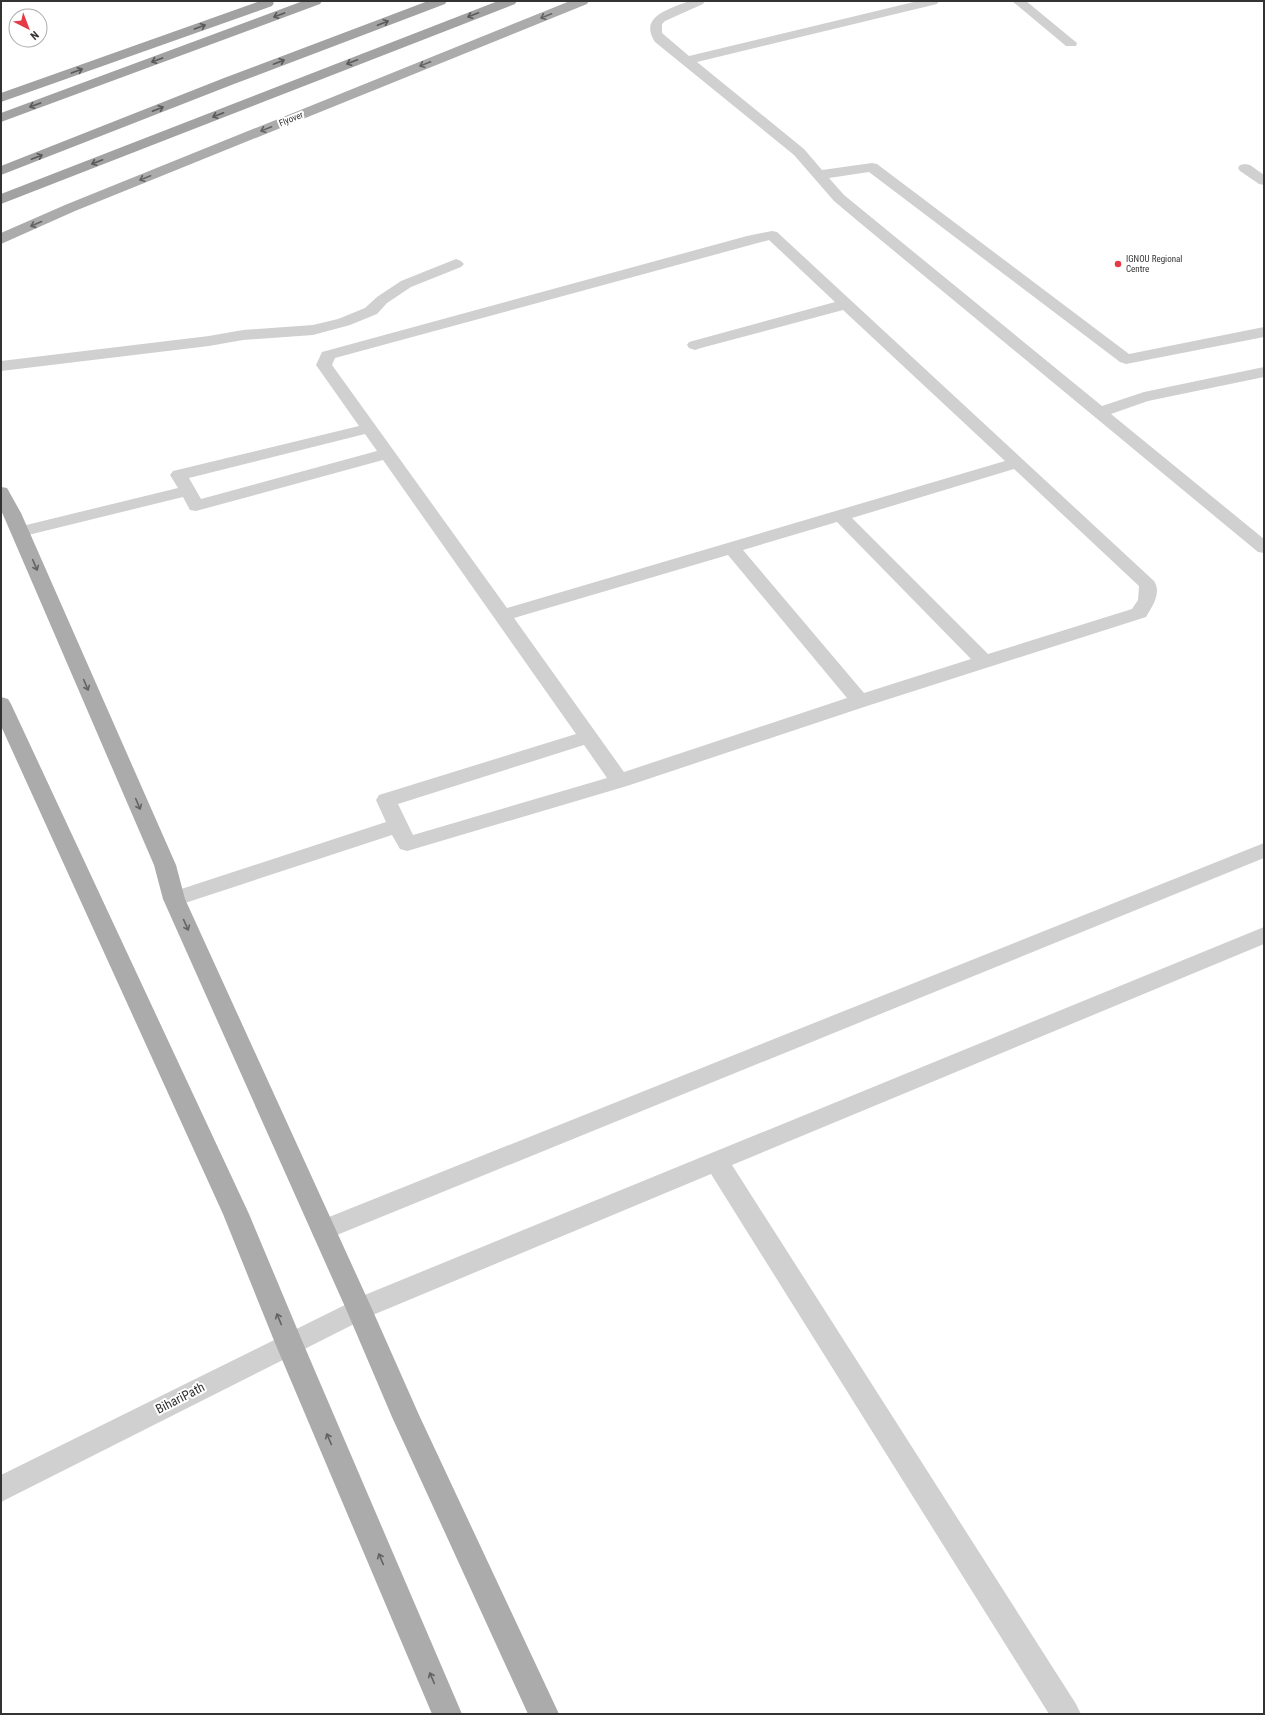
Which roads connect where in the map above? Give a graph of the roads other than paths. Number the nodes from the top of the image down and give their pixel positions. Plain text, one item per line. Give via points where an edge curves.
1 (272, 1) edge
2 (315, 1) edge
3 (440, 1) edge
4 (510, 1) edge
5 (582, 1) edge
6 (699, 1) edge
7 (933, 1) edge
8 (1018, 1) edge
9 (1071, 44) dead end
10 (686, 61) junction
11 (1, 98) edge
12 (1, 118) edge
13 (1245, 168) dead end
14 (1, 171) edge
15 (819, 175) junction
16 (1264, 181) edge
17 (1, 199) edge
18 (1, 239) edge
19 (456, 264) dead end
20 (846, 304) junction
21 (1264, 332) edge
22 (695, 344) dead end
23 (1, 366) edge
24 (1264, 372) edge
25 (1099, 413) junction
26 (369, 428) junction
27 (387, 454) junction
28 (1017, 463) junction
29 (187, 491) junction
30 (1, 492) edge
31 (840, 515) junction
32 (20, 532) junction
33 (732, 548) junction
34 (1264, 548) edge
35 (502, 616) junction
36 (985, 662) junction
37 (860, 701) junction
38 (1, 704) edge
39 (588, 737) junction
40 (620, 781) junction
41 (398, 826) junction
42 (1264, 850) edge
43 (174, 900) junction
44 (1264, 935) edge
45 (716, 1161) junction
46 (323, 1230) junction
47 (359, 1309) junction
48 (288, 1343) junction
49 (1, 1489) edge
50 (447, 1714) edge
51 (544, 1714) edge
52 (1066, 1714) edge

11 -> 1 highway
2 -> 12 highway
14 -> 3 highway
4 -> 17 highway
5 -> 18 main road, Flyover via 70,208
6 - 10 lane via 661,18 656,24 656,33 660,39
7 - 10 lane
8 - 9 lane
10 - 15 lane via 799,152
13 - 16 lane
15 - 21 lane via 872,167 1126,358
15 - 25 lane via 839,198
19 - 23 lane via 406,284 371,311 344,322 313,330 243,335
20 - 22 lane
20 - 26 lane via 772,235 752,239 328,355 324,365
20 - 28 lane
24 - 25 lane via 1144,397
25 - 34 lane
26 - 27 lane
26 - 29 lane via 179,475
27 - 29 lane via 196,506
27 - 35 lane
28 - 31 lane
28 - 36 lane via 1148,584 1147,600 1139,613
29 - 32 lane
30 - 32 main road
31 - 33 lane
31 - 36 lane
32 -> 43 main road via 165,865
33 - 35 lane
33 - 37 lane
35 - 39 lane
36 - 37 lane
37 - 40 lane
48 -> 38 main road via 236,1214
39 - 40 lane
39 - 41 lane via 386,800
40 - 41 lane via 407,844
41 - 43 lane
42 - 46 lane
43 -> 46 main road
44 - 45 lane
45 - 47 lane
45 - 52 lane
46 - 47 main road
47 - 48 street, BihariPath
47 - 51 main road via 406,1417
48 - 49 street, BihariPath
50 -> 48 main road

